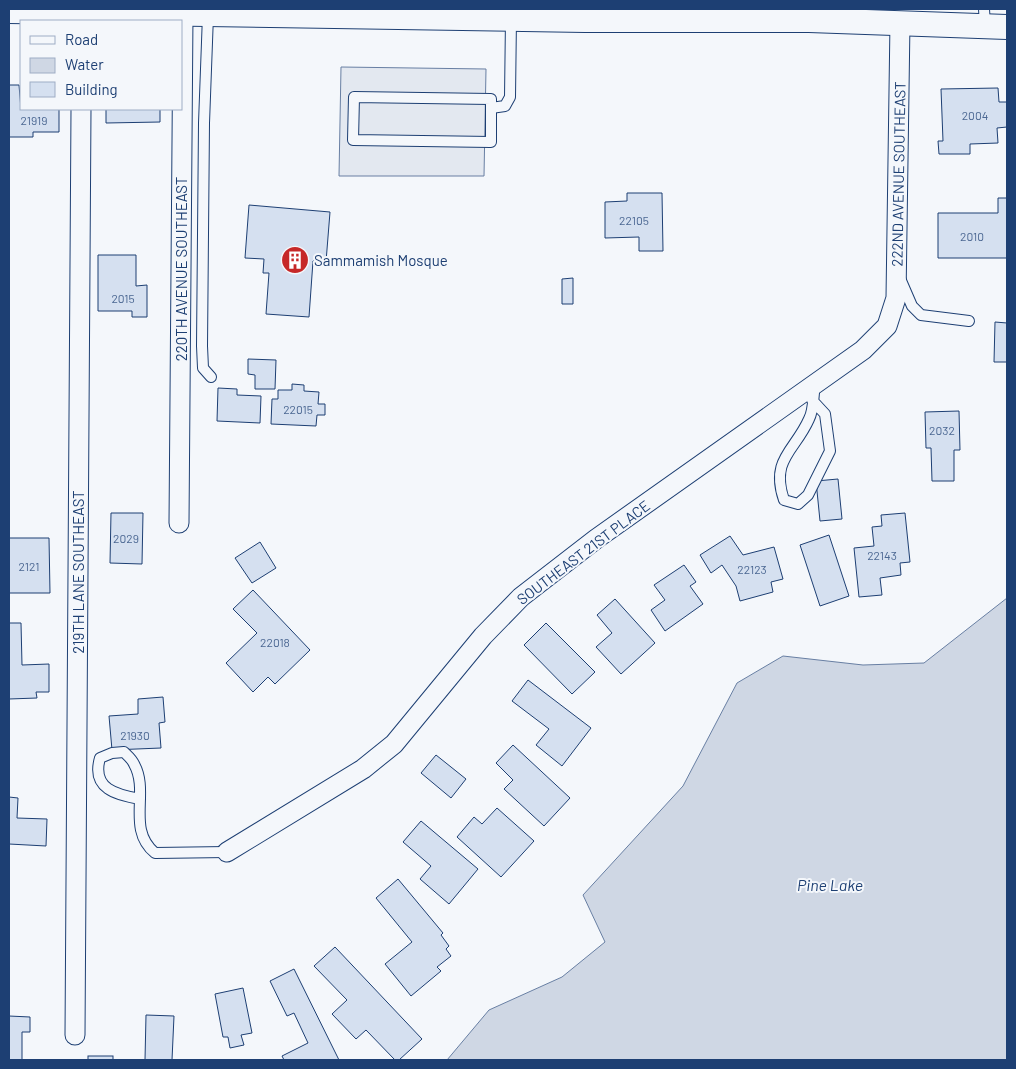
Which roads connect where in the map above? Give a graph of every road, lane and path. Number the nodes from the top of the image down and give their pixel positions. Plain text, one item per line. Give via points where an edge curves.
1 (9, 11) edge
2 (196, 14) edge
3 (82, 17) edge
4 (512, 18) junction
5 (992, 20) edge
6 (900, 22) junction
7 (491, 108) junction
8 (81, 110) edge
9 (896, 271) junction
10 (968, 321) dead end
11 (887, 326) joint
12 (210, 377) dead end
13 (814, 392) junction
14 (179, 523) dead end
15 (140, 799) junction
16 (227, 852) joint
17 (75, 1034) dead end

1 - 3 street
2 - 3 street
2 - 4 street
2 - 12 lane via 204,123 202,346 203,368
2 - 14 street, 220TH AVENUE SOUTHEAST
4 - 6 street
4 - 7 lane via 510,97 505,106
5 - 6 street
6 - 9 street, 222ND AVENUE SOUTHEAST
7 - 7 lane via 491,99 354,97 353,140 491,142
8 - 17 street, 219TH LANE SOUTHEAST
9 - 10 lane via 921,315
9 - 11 street, 222ND AVENUE SOUTHEAST via 896,298
11 - 13 street, SOUTHEAST 21ST PLACE
13 - 13 lane via 810,418 785,455 778,483 784,500 798,504 808,495 830,451 825,414
13 - 16 street, SOUTHEAST 21ST PLACE via 596,539 521,597 483,636 394,744 363,769
15 - 15 lane via 135,764 124,752 100,758 97,768 104,785 117,795
15 - 16 lane via 140,830 146,846 155,853

